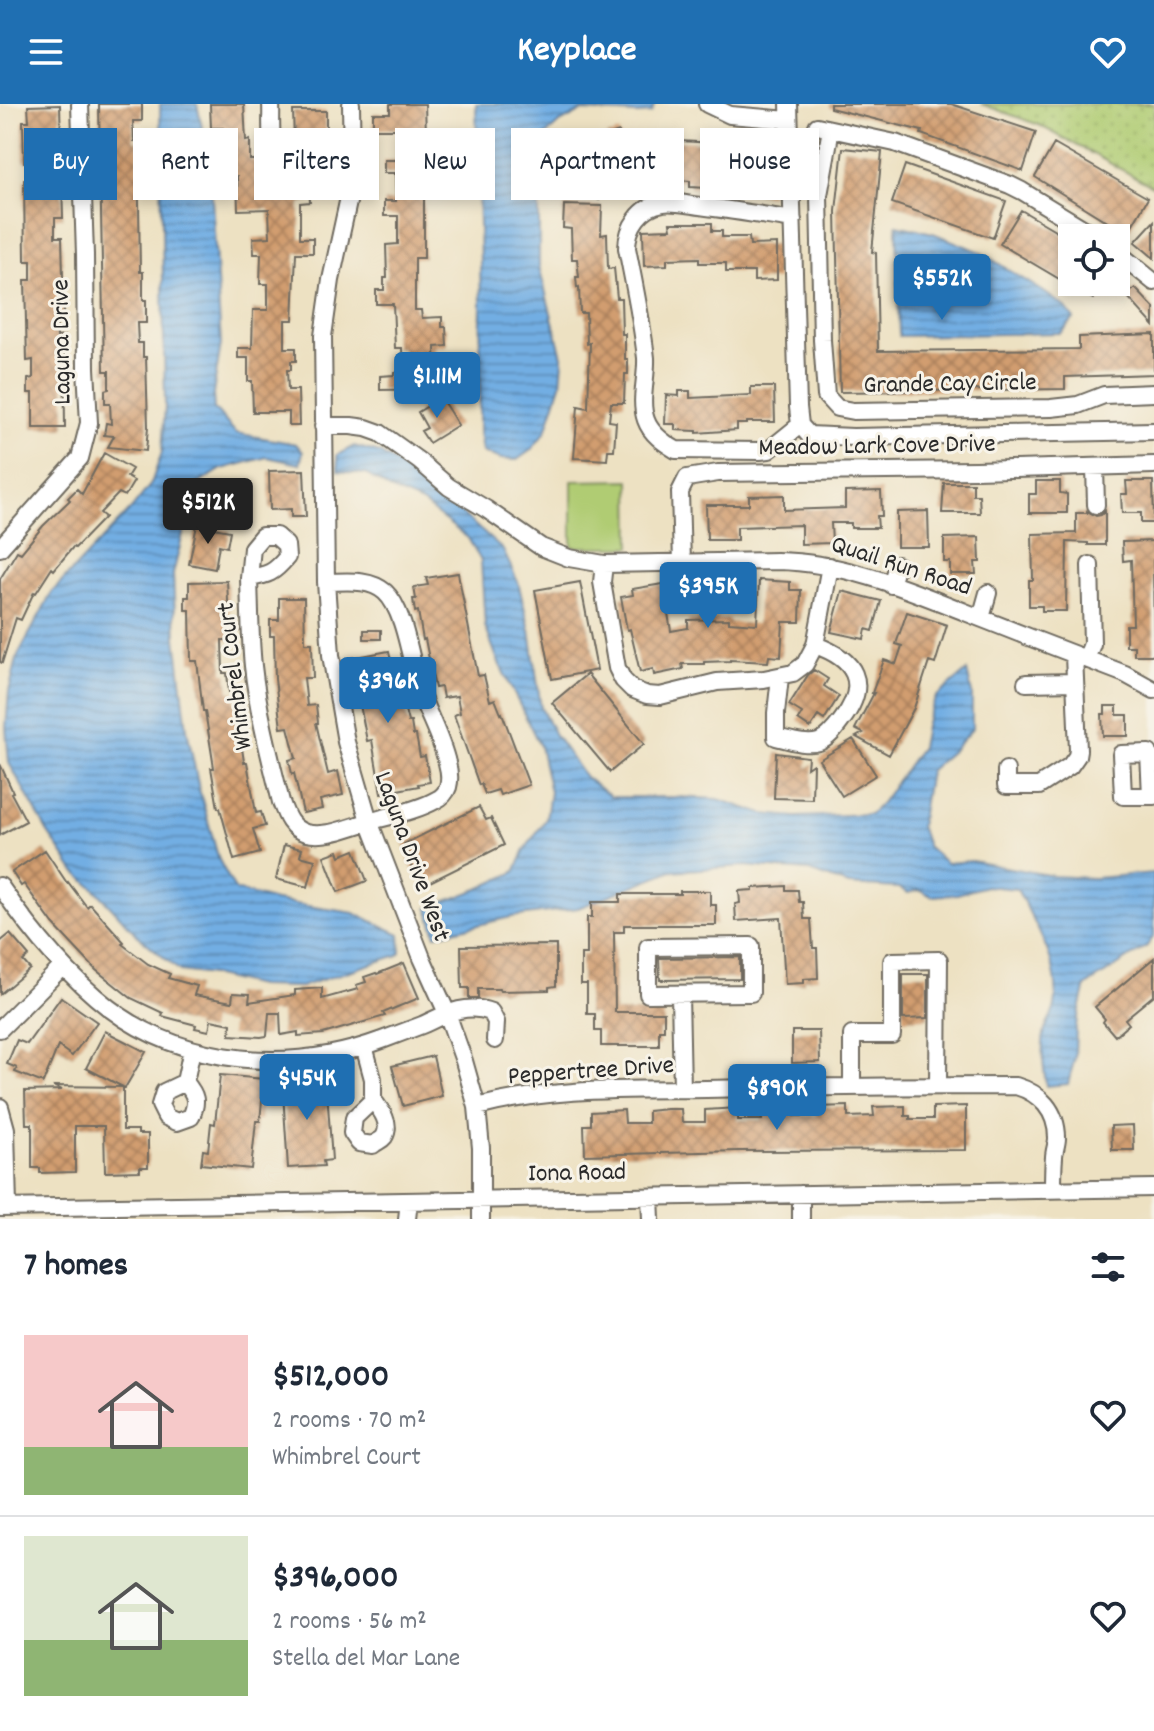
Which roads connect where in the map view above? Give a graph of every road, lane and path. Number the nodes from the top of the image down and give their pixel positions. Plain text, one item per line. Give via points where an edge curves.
1 (80, 104) edge
2 (271, 104) edge
3 (351, 104) edge
4 (707, 104) edge
5 (789, 112) edge
6 (273, 128) edge
7 (351, 128) edge
8 (348, 200) edge
9 (793, 220) junction
10 (1076, 224) edge
11 (1130, 262) edge
12 (1154, 282) edge
13 (1154, 393) edge
14 (800, 425) junction
15 (323, 426) junction
16 (1154, 431) edge
17 (1154, 465) edge
18 (1095, 467) junction
19 (1096, 505) dead end
20 (0, 548) edge
21 (682, 563) junction
22 (604, 564) junction
23 (897, 565) dead end
24 (1090, 565) dead end
25 (830, 566) junction
26 (249, 578) dead end
27 (326, 582) junction
28 (891, 585) junction
29 (988, 593) dead end
30 (981, 618) junction
31 (815, 645) junction
32 (1080, 657) junction
33 (780, 677) junction
34 (1075, 682) junction
35 (1026, 683) dead end
36 (1154, 690) edge
37 (1006, 770) dead end
38 (1152, 796) edge
39 (369, 821) junction
40 (0, 886) edge
41 (63, 966) junction
42 (680, 994) junction
43 (447, 1013) junction
44 (0, 1029) edge
45 (495, 1040) dead end
46 (364, 1046) junction
47 (192, 1049) junction
48 (185, 1082) dead end
49 (852, 1086) junction
50 (938, 1086) junction
51 (682, 1089) junction
52 (373, 1100) dead end
53 (0, 1107) edge
54 (477, 1107) junction
55 (1154, 1188) edge
56 (1053, 1190) junction
57 (801, 1194) junction
58 (650, 1197) junction
59 (481, 1200) junction
60 (409, 1201) junction
61 (10, 1210) edge
62 (352, 1210) edge
63 (231, 1211) edge
64 (266, 1211) edge
65 (160, 1212) edge
66 (407, 1219) edge
67 (481, 1219) edge
68 (651, 1219) edge
69 (801, 1219) edge

1 - 20 street, Laguna Drive via 89,423 80,458
2 - 6 street
3 - 7 street
4 - 5 street via 730,115
5 - 9 street
8 - 15 street via 323,336
9 - 14 street
9 - 14 street via 663,203 636,219 627,248 646,362 643,406 654,434 676,450 760,451 769,450
10 - 13 street, Grande Cay Circle via 1010,185 895,143 824,128 819,264 826,396 837,408 853,411 1051,408 1104,395
11 - 12 street
14 - 16 street via 809,435 853,437
15 - 22 street, Quail Run Road via 380,433 449,487 541,547
15 - 27 street, Laguna Drive West
17 - 18 street, Meadow Lark Cove Drive
18 - 19 street
18 - 21 street, Meadow Lark Cove Drive via 718,473 687,478 680,492
21 - 22 street, Quail Run Road
21 - 25 street, Quail Run Road via 792,561
22 - 33 street via 613,653 632,689 660,696 717,682
23 - 28 street
24 - 32 street via 1092,644
25 - 28 street, Quail Run Road
25 - 31 street
26 - 39 street, Whimbrel Court via 258,700 285,816 304,833 317,834
27 - 39 street, Laguna Drive West via 338,704
27 - 39 street, Whimbrel Court via 367,582 391,601 447,762 444,795
28 - 30 street, Quail Run Road
29 - 30 street
30 - 32 street, Quail Run Road
31 - 33 street via 805,664
31 - 33 street via 842,656 857,682 849,711 831,734 804,743 776,737
32 - 34 street
32 - 36 street, Quail Run Road
34 - 35 street
34 - 37 street via 1077,756 1070,766 1039,786 1006,786
38 - 38 street via 1123,796 1121,754 1149,753
39 - 43 street, Laguna Drive West
40 - 41 street
41 - 44 street
41 - 47 street via 123,1018
42 - 42 street via 751,993 751,946 648,947 648,994
42 - 51 street
43 - 45 street via 468,1008 491,1012
43 - 46 street
43 - 54 street, Laguna Drive West
46 - 47 street via 268,1061
46 - 52 street
47 - 48 street
49 - 50 street, Peppertree Drive
49 - 50 street via 852,1035 892,1035 892,961 939,960
49 - 51 street, Peppertree Drive
50 - 56 street, Peppertree Drive via 1016,1086 1043,1100 1057,1137
51 - 54 street, Peppertree Drive via 535,1094
53 - 61 street
54 - 59 street, Laguna Drive West
55 - 56 street, Iona Road
56 - 57 street, Iona Road
57 - 58 street, Iona Road
57 - 69 street
58 - 59 street, Iona Road
58 - 68 street
59 - 60 street, Iona Road
59 - 67 street, Laguna Drive West
60 - 62 street, Iona Road
60 - 66 street
61 - 65 street, Iona Road
62 - 64 street, Iona Road
63 - 64 street, Iona Road
63 - 65 street, Iona Road

